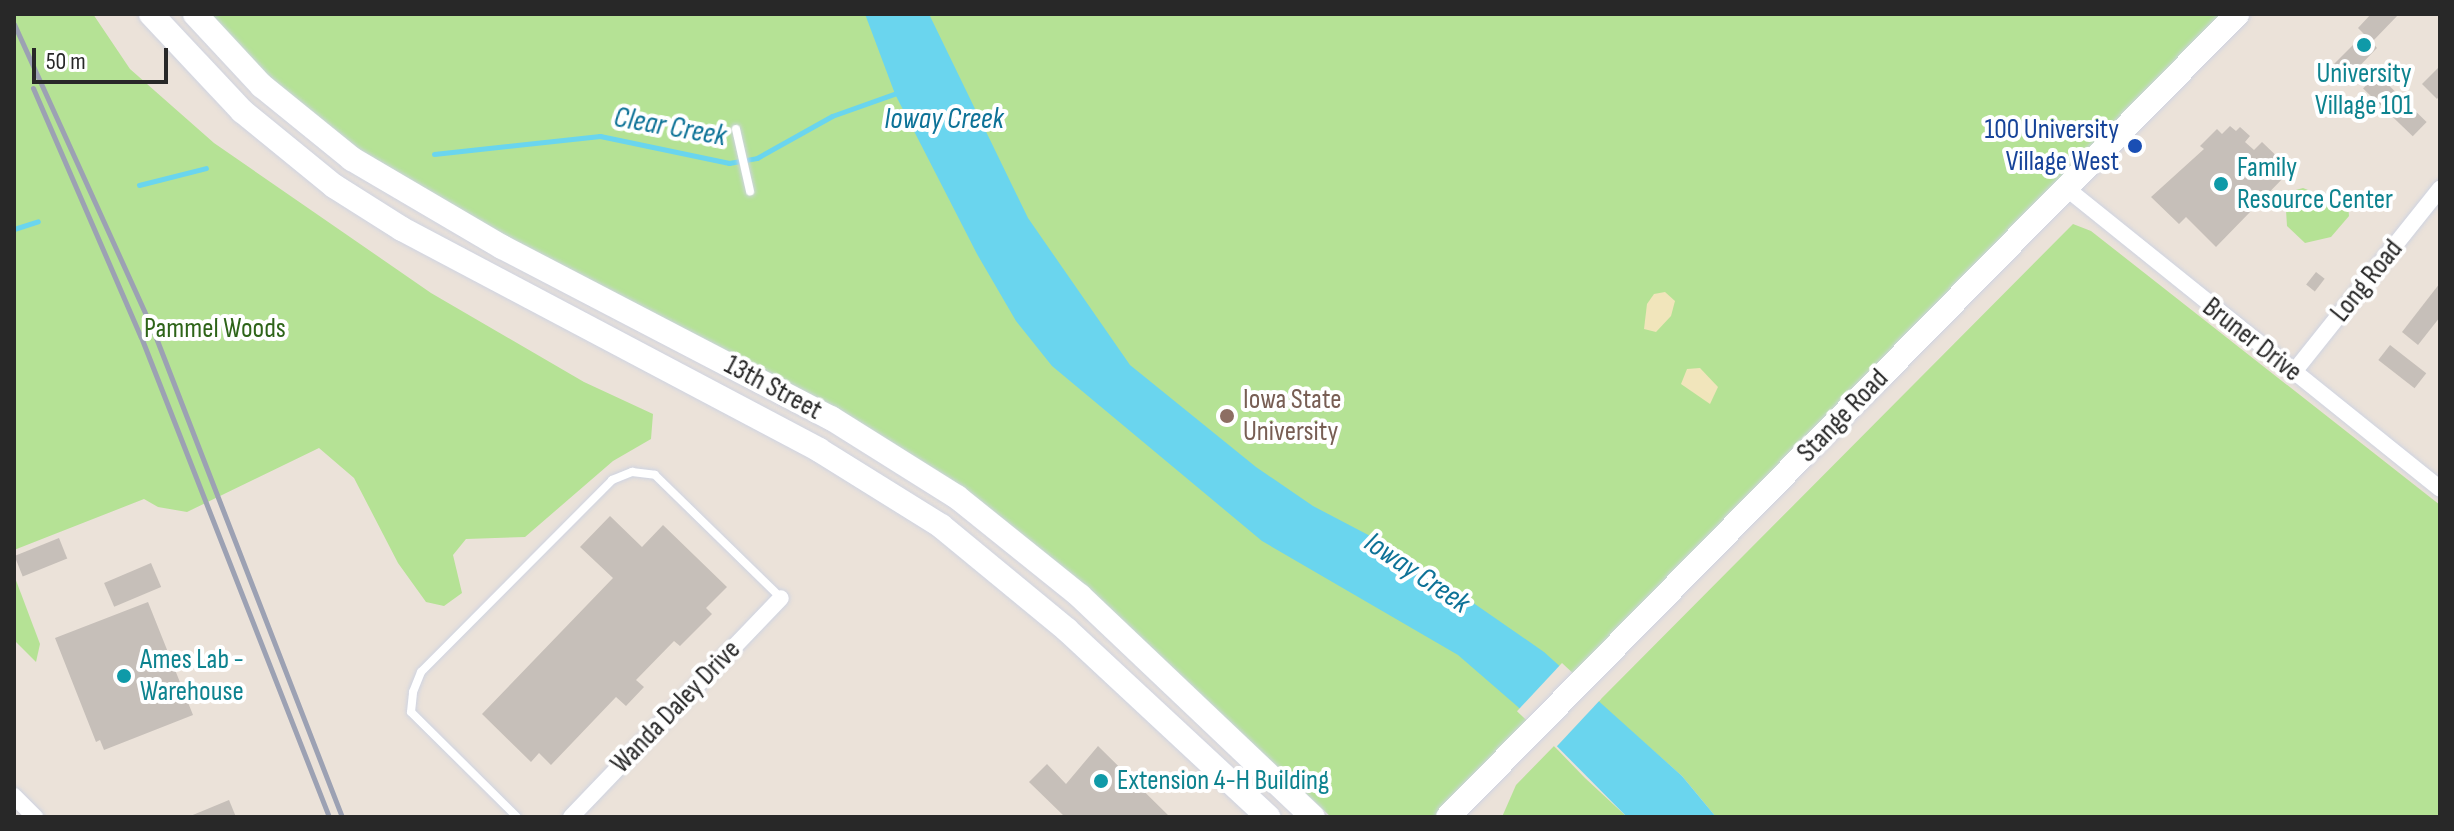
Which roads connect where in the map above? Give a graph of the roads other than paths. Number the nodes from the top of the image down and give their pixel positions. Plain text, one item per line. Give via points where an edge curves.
1 (151, 14) edge
2 (195, 14) edge
3 (2237, 14) edge
4 (736, 129) dead end
5 (2066, 188) junction
6 (2440, 189) edge
7 (750, 191) dead end
8 (2293, 373) junction
9 (2440, 489) edge
10 (781, 598) joint
11 (14, 796) edge
12 (35, 817) edge
13 (517, 817) edge
14 (571, 817) edge
15 (1268, 817) edge
16 (1313, 817) edge
17 (1448, 817) edge

1 - 15 main road, 13th Street via 242,111 334,186 402,229 819,450 941,526 1067,630
2 - 16 main road, 13th Street via 262,86 352,159 502,247 831,418 957,497 1080,596
3 - 5 main road, Stange Road
4 - 7 lane
5 - 8 street, Bruner Drive
5 - 17 main road, Stange Road
6 - 8 street, Long Road
8 - 9 street, Bruner Drive
10 - 13 lane via 655,475 632,472 612,480 421,672 413,692 411,712
10 - 14 street, Wanda Daley Drive
11 - 12 street

